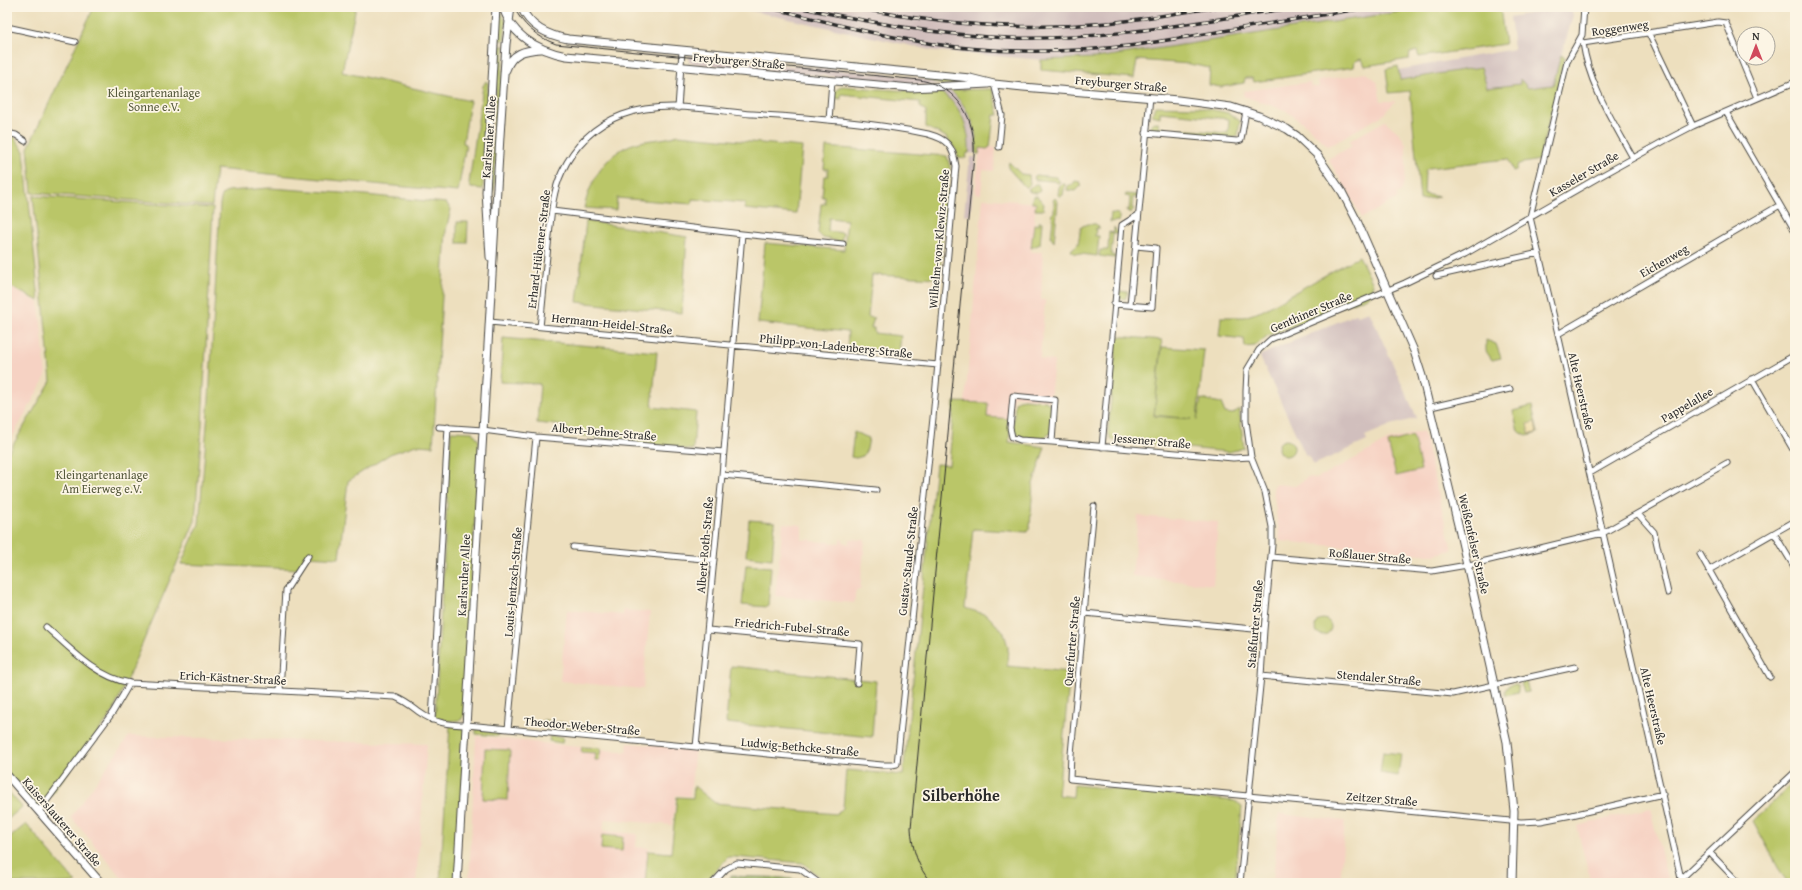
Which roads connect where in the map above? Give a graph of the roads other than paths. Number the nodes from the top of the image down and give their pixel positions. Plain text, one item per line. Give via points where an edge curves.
1 (496, 7) edge
2 (503, 7) edge
3 (511, 7) edge
4 (521, 7) edge
5 (1584, 7) edge
6 (509, 20) junction
7 (7, 27) edge
8 (1648, 34) junction
9 (75, 42) dead end
10 (1582, 42) junction
11 (541, 49) junction
12 (682, 51) junction
13 (681, 67) junction
14 (504, 75) junction
15 (832, 81) junction
16 (1795, 82) edge
17 (994, 84) junction
18 (1150, 98) junction
19 (1757, 98) junction
20 (678, 108) junction
21 (1246, 111) junction
22 (1726, 112) junction
23 (829, 120) junction
24 (1693, 126) junction
25 (7, 133) edge
26 (1146, 134) junction
27 (25, 141) dead end
28 (999, 147) dead end
29 (1632, 158) junction
30 (1780, 205) junction
31 (552, 211) junction
32 (1138, 215) junction
33 (1530, 217) junction
34 (1792, 221) edge
35 (1795, 231) edge
36 (742, 234) junction
37 (843, 244) dead end
38 (1136, 246) junction
39 (1539, 254) junction
40 (492, 269) junction
41 (1436, 276) dead end
42 (1387, 290) junction
43 (1114, 304) junction
44 (1130, 305) junction
45 (490, 322) junction
46 (540, 327) junction
47 (1558, 334) junction
48 (732, 345) junction
49 (1795, 354) edge
50 (938, 365) junction
51 (1752, 379) junction
52 (1510, 389) dead end
53 (1431, 407) junction
54 (439, 426) dead end
55 (448, 427) junction
56 (483, 430) junction
57 (536, 437) junction
58 (1052, 442) junction
59 (1102, 446) junction
60 (724, 452) junction
61 (1795, 453) edge
62 (1251, 457) junction
63 (1727, 463) dead end
64 (1590, 473) junction
65 (722, 475) junction
66 (876, 490) dead end
67 (1094, 506) dead end
68 (1638, 514) junction
69 (1795, 521) edge
70 (1603, 533) junction
71 (1774, 533) junction
72 (573, 547) dead end
73 (1700, 554) dead end
74 (308, 556) dead end
75 (1271, 557) junction
76 (714, 560) junction
77 (1466, 565) junction
78 (1795, 568) edge
79 (1709, 570) junction
80 (1668, 593) dead end
81 (1084, 613) junction
82 (46, 627) dead end
83 (708, 630) junction
84 (1264, 630) junction
85 (1575, 667) dead end
86 (1261, 676) junction
87 (1770, 677) dead end
88 (130, 683) junction
89 (857, 683) dead end
90 (1495, 685) junction
91 (280, 691) junction
92 (432, 720) junction
93 (467, 725) junction
94 (508, 729) junction
95 (696, 746) junction
96 (899, 759) joint
97 (1795, 772) edge
98 (7, 775) edge
99 (1070, 778) joint
100 (1663, 794) junction
101 (1249, 796) junction
102 (39, 811) junction
103 (1514, 822) junction
104 (1710, 853) junction
105 (1682, 881) edge
106 (101, 883) edge
107 (457, 883) edge
108 (713, 883) edge
109 (819, 883) edge
110 (1240, 883) edge
111 (1512, 883) edge
112 (1739, 883) edge

1 - 40 street, Karlsruher Allee via 486,192
2 - 6 street, Freyburger Straße
3 - 6 street, Karlsruher Allee
4 - 12 street, Freyburger Straße via 528,19 542,31 558,37
5 - 10 street
6 - 11 street, Freyburger Straße via 522,36
6 - 14 street, Karlsruher Allee
7 - 9 street
8 - 10 street, Roggenweg
8 - 19 street, Roggenweg via 1718,22 1726,23
8 - 24 street
10 - 29 street via 1598,93
10 - 33 street, Alte Heerstraße via 1567,62
11 - 13 street, Freyburger Straße via 585,59
11 - 14 street via 518,54 509,63
12 - 13 street
12 - 17 street, Freyburger Straße via 970,78
13 - 15 street, Freyburger Straße
13 - 20 street
14 - 40 street, Karlsruher Allee
15 - 17 street, Freyburger Straße via 915,88
15 - 23 street
16 - 19 street, Kasseler Straße
17 - 18 street, Freyburger Straße
17 - 28 street via 1002,115
18 - 21 street, Freyburger Straße via 1206,103
18 - 26 street
19 - 22 street, Kasseler Straße
20 - 23 street, Erhard-Hübener-Straße
20 - 31 street, Erhard-Hübener-Straße via 649,108 621,115 591,132 571,156 562,172 555,190
21 - 26 street via 1241,140 1237,141
21 - 42 street, Freyburger Straße via 1287,129 1324,164 1353,212
22 - 24 street, Kasseler Straße
22 - 30 street
23 - 50 street, Wilhelm-von-Klewiz-Straße via 940,137 949,145 954,155 956,166
24 - 29 street, Kasseler Straße
25 - 27 street
26 - 32 street
29 - 33 street, Kasseler Straße
30 - 34 street
30 - 47 street, Eichenweg
31 - 36 street
31 - 46 street, Erhard-Hübener-Straße
32 - 38 street
32 - 43 street via 1122,225
33 - 39 street, Alte Heerstraße
33 - 42 street, Kasseler Straße via 1465,254
34 - 35 street
36 - 37 street
36 - 48 street, Albert-Roth-Straße
38 - 44 street
38 - 44 street via 1156,248 1152,307
39 - 41 street
39 - 47 street, Alte Heerstraße
40 - 45 street, Karlsruher Allee
42 - 53 street, Weißenfelser Straße via 1414,351
42 - 62 street, Genthiner Straße via 1270,339 1259,350 1248,370 1246,391 1246,421
43 - 44 street
43 - 59 street
45 - 46 street, Hermann-Heidel-Straße
45 - 56 street, Karlsruher Allee
46 - 48 street, Hermann-Heidel-Straße
47 - 64 street, Alte Heerstraße
48 - 50 street, Philipp-von-Ladenberg-Straße
48 - 60 street, Albert-Roth-Straße
49 - 51 street, Pappelallee
50 - 96 street, Gustav-Staude-Straße
51 - 61 street
51 - 64 street, Pappelallee
52 - 53 street
53 - 77 street, Weißenfelser Straße
54 - 55 street, Albert-Dehne-Straße
55 - 56 street, Albert-Dehne-Straße
55 - 92 street
56 - 57 street, Albert-Dehne-Straße
56 - 93 street, Karlsruher Allee
57 - 60 street, Albert-Dehne-Straße
57 - 94 street, Louis-Jentzsch-Straße
58 - 58 street, Jessener Straße via 1055,400 1013,396 1010,428 1012,437
58 - 59 street, Jessener Straße
59 - 62 street, Jessener Straße via 1233,458
60 - 65 street, Albert-Roth-Straße
62 - 75 street, Staßfurter Straße via 1265,492 1272,527
63 - 68 street
64 - 70 street, Alte Heerstraße
65 - 66 street
65 - 76 street, Albert-Roth-Straße
67 - 81 street, Querfurter Straße
68 - 70 street
68 - 80 street via 1654,532
69 - 71 street
70 - 77 street, Roßlauer Straße
70 - 100 street, Alte Heerstraße
71 - 78 street
71 - 79 street
72 - 76 street
73 - 79 street
74 - 91 street via 286,590
75 - 77 street, Roßlauer Straße via 1432,572
75 - 84 street, Staßfurter Straße
76 - 83 street, Albert-Roth-Straße
77 - 90 street, Weißenfelser Straße
79 - 87 street
81 - 84 street
81 - 99 street, Querfurter Straße
82 - 88 street, Erich-Kästner-Straße via 94,668 116,680
83 - 89 street, Friedrich-Fubel-Straße via 860,644
83 - 95 street, Albert-Roth-Straße
84 - 86 street, Staßfurter Straße
85 - 90 street
86 - 90 street, Stendaler Straße via 1453,694
86 - 101 street, Staßfurter Straße
88 - 91 street, Erich-Kästner-Straße
88 - 102 street via 113,712
90 - 103 street, Weißenfelser Straße via 1507,742
91 - 92 street, Erich-Kästner-Straße via 395,697
92 - 93 street, Erich-Kästner-Straße via 450,725
93 - 94 street, Theodor-Weber-Straße
93 - 107 street, Karlsruher Allee
94 - 95 street, Theodor-Weber-Straße
95 - 96 street, Ludwig-Bethcke-Straße via 887,765 898,764
97 - 104 street
98 - 102 street, Kaiserslauterer Straße
99 - 101 street, Zeitzer Straße
100 - 103 street, Zeitzer Straße via 1541,821
100 - 105 street, Alte Heerstraße
101 - 103 street, Zeitzer Straße
101 - 110 street, Staßfurter Straße
102 - 106 street, Kaiserslauterer Straße
103 - 111 street, Weißenfelser Straße
104 - 105 street
104 - 112 street
108 - 109 street via 726,869 737,863 800,869

